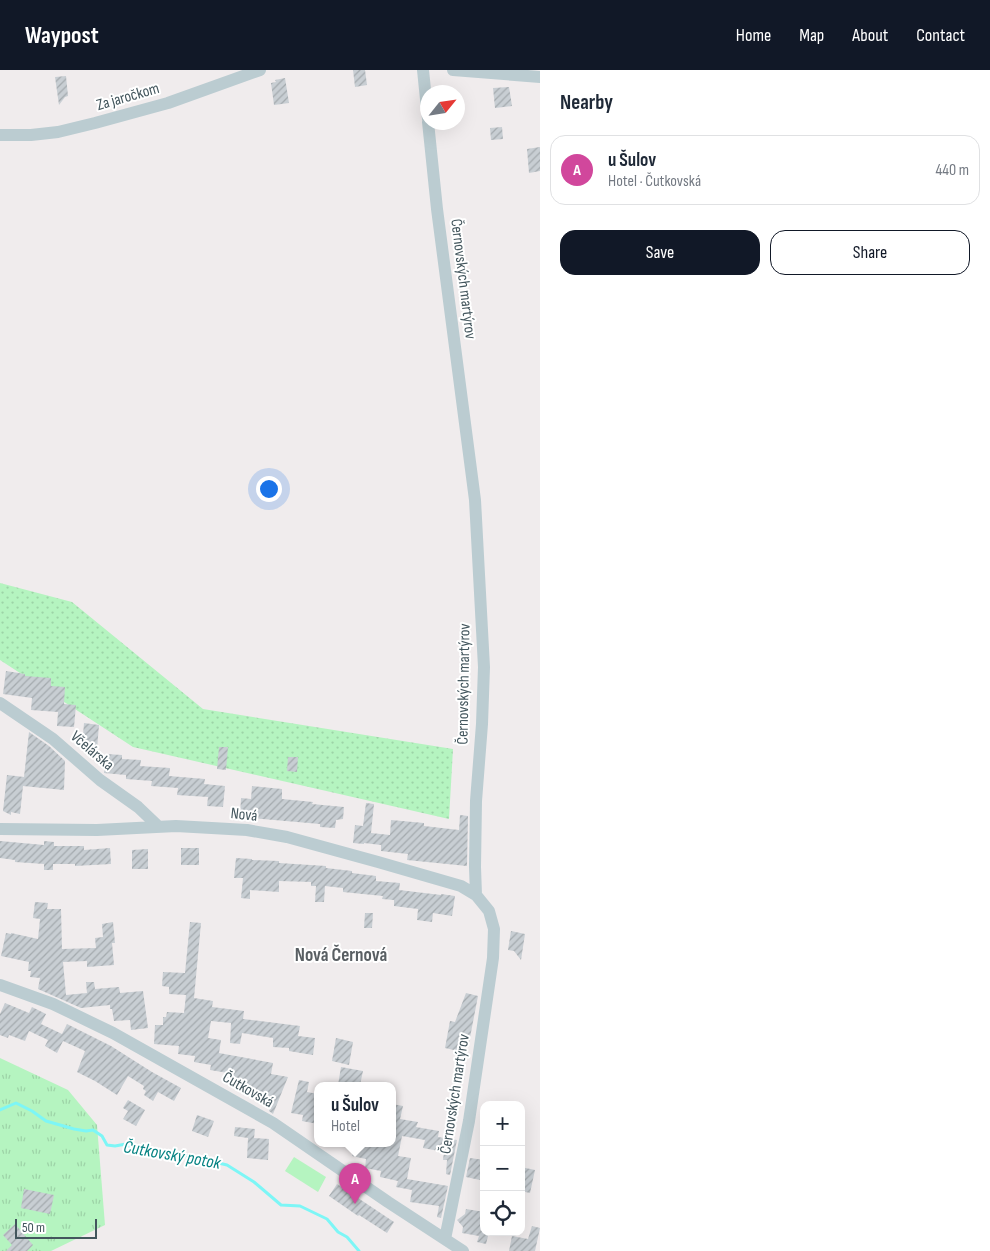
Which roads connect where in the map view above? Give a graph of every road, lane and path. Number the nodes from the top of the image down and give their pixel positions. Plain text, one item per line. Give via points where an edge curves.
1 (260, 70) edge
2 (423, 70) edge
3 (454, 70) edge
4 (540, 77) edge
5 (424, 85) edge
6 (429, 130) edge
7 (0, 135) edge
8 (0, 703) edge
9 (160, 827) junction
10 (0, 829) edge
11 (476, 895) junction
12 (0, 985) edge
13 (446, 1239) junction
14 (463, 1251) edge

1 - 7 street, Za jaročkom via 168,103 95,123 58,132
2 - 5 street, Černovských martýrov
3 - 4 street
6 - 11 street, Černovských martýrov via 475,500 484,667 476,802
8 - 9 street, Včelárska via 53,739
9 - 10 street, Nová
9 - 11 street, Nová via 247,830 287,837 461,886
11 - 13 street, Černovských martýrov via 489,911 494,929 493,958 469,1121
12 - 13 street, Čutkovská via 61,1008 113,1033 203,1083 273,1123
13 - 14 street, Čutkovská

